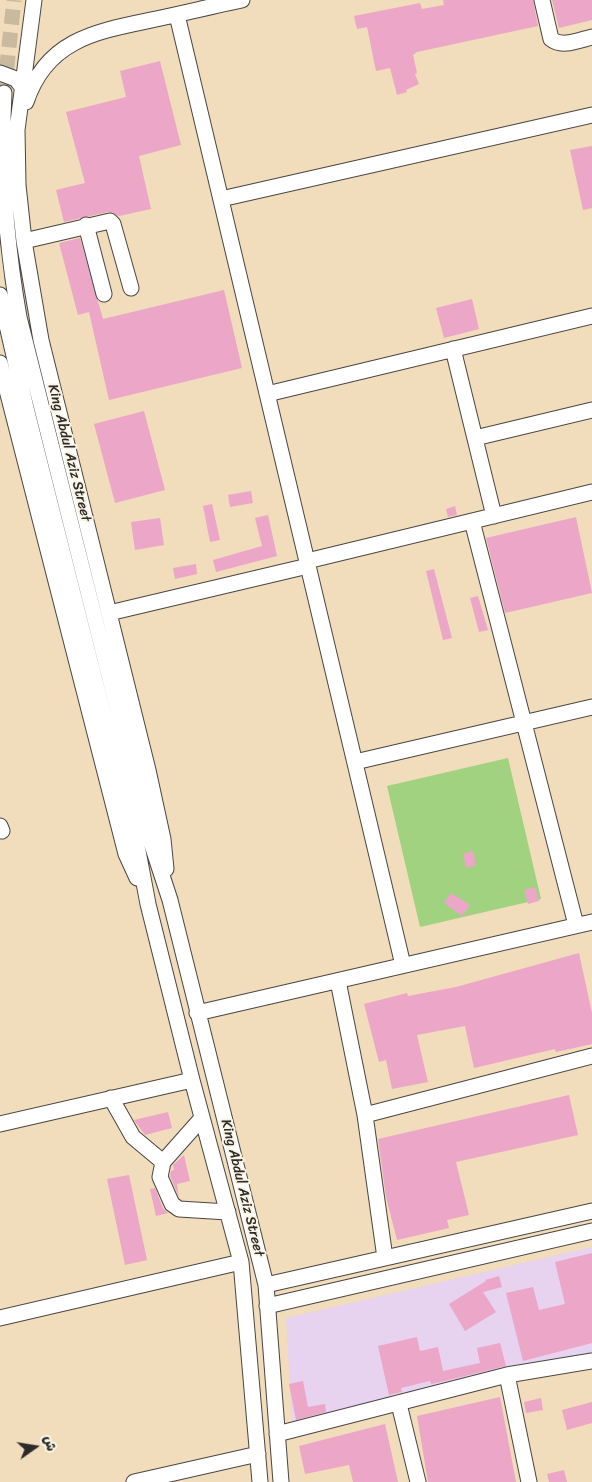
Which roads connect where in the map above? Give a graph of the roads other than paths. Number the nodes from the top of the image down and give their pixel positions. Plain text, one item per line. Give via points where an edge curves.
1 (34, 0) edge
2 (242, 0) edge
3 (542, 0) edge
4 (177, 15) junction
5 (592, 38) edge
6 (0, 73) edge
7 (22, 87) junction
8 (4, 93) dead end
9 (592, 115) edge
10 (18, 130) junction
11 (221, 199) junction
12 (86, 225) junction
13 (24, 241) junction
14 (131, 288) dead end
15 (104, 294) dead end
16 (0, 295) edge
17 (592, 316) edge
18 (454, 350) junction
19 (0, 363) edge
20 (3, 391) edge
21 (267, 394) junction
22 (592, 410) edge
23 (475, 438) junction
24 (592, 492) edge
25 (494, 516) junction
26 (472, 521) junction
27 (307, 564) junction
28 (109, 613) junction
29 (592, 706) edge
30 (524, 723) junction
31 (355, 762) junction
32 (170, 900) junction
33 (148, 904) junction
34 (587, 926) edge
35 (403, 966) junction
36 (338, 981) junction
37 (197, 1013) junction
38 (592, 1056) edge
39 (192, 1080) junction
40 (111, 1098) junction
41 (365, 1115) junction
42 (202, 1118) junction
43 (0, 1124) edge
44 (163, 1162) junction
45 (592, 1211) edge
46 (228, 1212) junction
47 (592, 1231) edge
48 (385, 1258) junction
49 (241, 1262) junction
50 (266, 1285) junction
51 (267, 1306) junction
52 (0, 1318) edge
53 (592, 1361) edge
54 (507, 1376) junction
55 (399, 1404) junction
56 (277, 1434) junction
57 (258, 1454) junction
58 (134, 1482) edge
59 (260, 1482) edge
60 (281, 1482) edge
61 (418, 1482) edge
62 (529, 1482) edge

1 - 7 street, King Abdul Aziz Street
2 - 4 street
3 - 5 street via 551,39 565,44
4 - 10 street via 93,33 66,47 44,67 31,87
4 - 11 street
6 - 7 street via 16,79
7 - 10 street, King Abdul Aziz Street
8 - 32 street, King Abdul Aziz Street via 2,180 8,257 19,317 151,842
9 - 11 street
10 - 13 street, King Abdul Aziz Street via 18,185
11 - 21 street
12 - 13 street
12 - 14 street via 106,220 113,224
12 - 15 street
13 - 28 street, King Abdul Aziz Street via 41,340
16 - 33 street, King Abdul Aziz Street via 138,851
17 - 18 street
18 - 21 street
18 - 23 street
19 - 20 street, King Abdul Aziz Street
20 - 33 street, King Abdul Aziz Street via 126,854
21 - 27 street
22 - 23 street
23 - 25 street
24 - 25 street
25 - 26 street
26 - 27 street
26 - 30 street
27 - 28 street
27 - 31 street
28 - 32 street, King Abdul Aziz Street via 163,839
29 - 30 street
30 - 31 street
30 - 34 street
31 - 35 street
32 - 37 street, King Abdul Aziz Street
33 - 39 street, King Abdul Aziz Street
34 - 35 street
35 - 36 street
36 - 37 street
36 - 41 street
37 - 50 street, King Abdul Aziz Street
38 - 41 street
39 - 40 street
39 - 42 street, King Abdul Aziz Street
40 - 43 street
40 - 44 street via 133,1138
41 - 48 street
42 - 44 street
42 - 46 street, King Abdul Aziz Street
44 - 46 street via 160,1178 172,1204 188,1211
45 - 48 street
46 - 49 street, King Abdul Aziz Street
47 - 51 street
48 - 50 street
49 - 52 street
49 - 57 street, King Abdul Aziz Street
50 - 51 street, King Abdul Aziz Street
51 - 56 street, King Abdul Aziz Street
53 - 54 street
54 - 55 street
54 - 62 street
55 - 56 street
55 - 61 street
56 - 60 street, King Abdul Aziz Street
57 - 58 street
57 - 59 street, King Abdul Aziz Street

